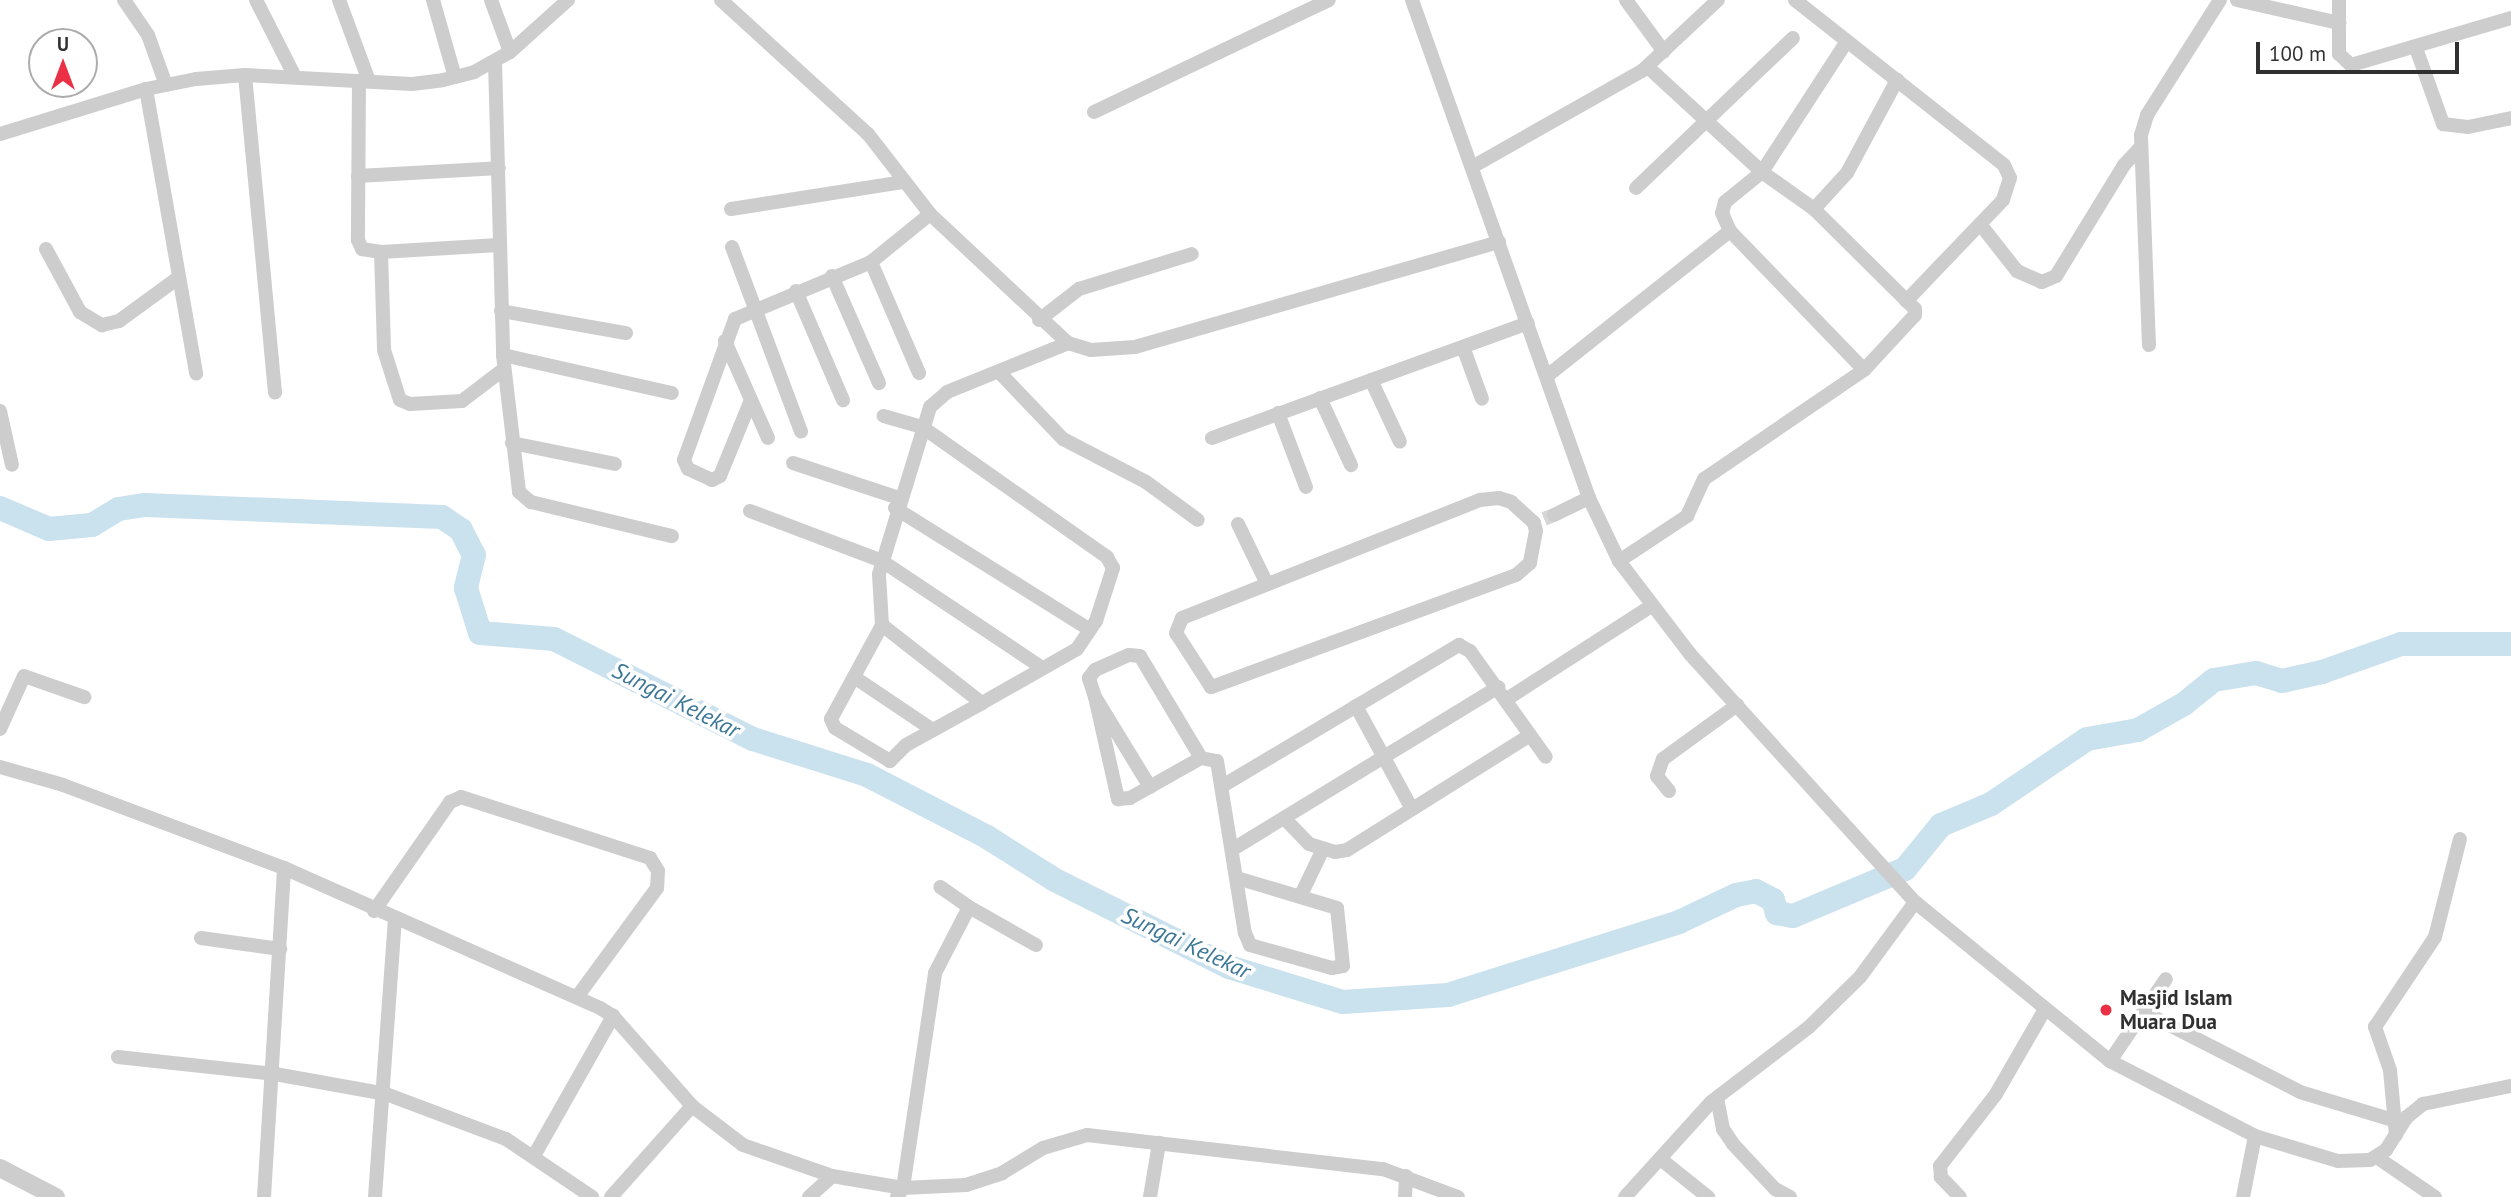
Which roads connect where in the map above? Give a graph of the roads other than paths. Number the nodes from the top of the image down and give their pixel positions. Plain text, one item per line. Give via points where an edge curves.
1 (124, 0) edge
2 (256, 0) edge
3 (339, 0) edge
4 (433, 0) edge
5 (491, 0) edge
6 (568, 0) edge
7 (1329, 0) edge
8 (1412, 0) edge
9 (1626, 0) edge
10 (1718, 0) edge
11 (1795, 0) edge
12 (2220, 0) edge
13 (2237, 0) edge
14 (2339, 0) edge
15 (725, 1) edge
16 (2511, 18) edge
17 (2339, 23) junction
18 (1793, 38) dead end
19 (1847, 41) junction
20 (2416, 48) junction
21 (510, 52) junction
22 (1664, 52) junction
23 (495, 62) junction
24 (1648, 67) junction
25 (245, 75) junction
26 (295, 75) junction
27 (455, 77) junction
28 (1897, 80) junction
29 (364, 81) junction
30 (166, 85) junction
31 (146, 89) junction
32 (1094, 113) dead end
33 (2511, 118) edge
34 (1709, 121) junction
35 (0, 134) edge
36 (2141, 147) junction
37 (1472, 167) junction
38 (499, 168) junction
39 (1762, 172) junction
40 (358, 176) junction
41 (904, 182) junction
42 (1636, 188) dead end
43 (731, 209) dead end
44 (1814, 209) junction
45 (930, 214) junction
46 (1980, 224) junction
47 (1730, 231) junction
48 (1499, 242) junction
49 (499, 244) junction
50 (732, 247) dead end
51 (46, 249) dead end
52 (381, 252) junction
53 (1192, 254) dead end
54 (871, 262) junction
55 (832, 276) junction
56 (178, 278) junction
57 (796, 292) junction
58 (1906, 301) junction
59 (757, 307) junction
60 (501, 311) junction
61 (1039, 320) junction
62 (1528, 323) junction
63 (626, 334) dead end
64 (725, 341) junction
65 (1068, 343) junction
66 (2150, 345) dead end
67 (1463, 346) junction
68 (503, 362) junction
69 (1864, 370) junction
70 (999, 372) junction
71 (919, 373) dead end
72 (196, 374) dead end
73 (1547, 376) junction
74 (1371, 380) junction
75 (879, 383) dead end
76 (275, 393) dead end
77 (672, 393) dead end
78 (1320, 398) junction
79 (1482, 399) dead end
80 (751, 400) junction
81 (843, 400) dead end
82 (0, 411) edge
83 (1278, 414) junction
84 (884, 416) dead end
85 (922, 427) junction
86 (801, 432) dead end
87 (768, 438) dead end
88 (1212, 438) dead end
89 (1400, 442) dead end
90 (512, 443) junction
91 (793, 463) dead end
92 (615, 464) dead end
93 (12, 465) dead end
94 (1351, 465) dead end
95 (1306, 487) dead end
96 (1590, 498) junction
97 (897, 503) junction
98 (750, 511) dead end
99 (1544, 519) junction
100 (1198, 520) dead end
101 (1238, 524) dead end
102 (672, 536) dead end
103 (882, 561) junction
104 (1619, 561) junction
105 (1267, 584) junction
106 (1650, 607) junction
107 (882, 625) junction
108 (1090, 630) junction
109 (1041, 667) junction
110 (854, 677) junction
111 (1502, 693) junction
112 (84, 697) dead end
113 (1095, 697) junction
114 (982, 702) junction
115 (1737, 705) junction
116 (1356, 706) junction
117 (0, 729) edge
118 (933, 730) junction
119 (1530, 735) junction
120 (1546, 757) dead end
121 (1200, 758) junction
122 (1382, 758) junction
123 (0, 767) edge
124 (1224, 785) junction
125 (1150, 787) junction
126 (1669, 791) dead end
127 (1412, 809) junction
128 (1284, 818) junction
129 (2460, 839) dead end
130 (1233, 849) junction
131 (1323, 849) junction
132 (284, 868) junction
133 (1237, 878) junction
134 (940, 887) dead end
135 (1301, 895) junction
136 (1911, 898) junction
137 (969, 907) junction
138 (374, 911) junction
139 (395, 920) junction
140 (201, 938) dead end
141 (1035, 945) dead end
142 (281, 949) junction
143 (2166, 979) dead end
144 (577, 997) junction
145 (2045, 1009) junction
146 (2144, 1012) junction
147 (613, 1016) junction
148 (118, 1057) dead end
149 (2110, 1062) junction
150 (275, 1074) junction
151 (2511, 1086) edge
152 (386, 1094) junction
153 (1717, 1098) junction
154 (692, 1106) junction
155 (2393, 1120) junction
156 (2396, 1135) junction
157 (2255, 1136) junction
158 (1159, 1143) junction
159 (535, 1154) junction
160 (2378, 1158) junction
161 (1663, 1161) junction
162 (0, 1168) edge
163 (832, 1176) junction
164 (1406, 1176) junction
165 (900, 1192) edge
166 (56, 1197) edge
167 (264, 1197) edge
168 (375, 1197) edge
169 (592, 1197) edge
170 (611, 1197) edge
171 (809, 1197) edge
172 (1150, 1197) edge
173 (1405, 1197) edge
174 (1458, 1197) edge
175 (1625, 1197) edge
176 (1707, 1197) edge
177 (1790, 1197) edge
178 (1960, 1197) edge
179 (2243, 1197) edge
180 (2435, 1197) edge

1 - 30 street via 148,35
2 - 26 street
3 - 29 street
4 - 27 street
5 - 21 street
6 - 21 street
7 - 32 street
8 - 37 street
9 - 22 street
10 - 22 street
11 - 19 street
12 - 36 street via 2147,115
13 - 17 street
14 - 17 street
15 - 41 street via 869,134
16 - 20 street
17 - 20 street via 2339,54 2351,65
18 - 34 street
19 - 28 street
19 - 39 street
20 - 33 street via 2443,124 2468,127
21 - 23 street
22 - 24 street
23 - 27 street
23 - 38 street
24 - 34 street
24 - 37 street
25 - 26 street
25 - 30 street
25 - 76 street
26 - 29 street
27 - 29 street via 412,84
28 - 44 street via 1847,173
28 - 46 street via 2004,164 2010,178 2003,200
29 - 40 street
30 - 31 street
31 - 35 street
31 - 56 street
34 - 39 street
34 - 42 street
36 - 46 street via 2124,165 2056,276 2042,282 2017,271
36 - 66 street
37 - 48 street
38 - 40 street
38 - 49 street
39 - 44 street
39 - 47 street via 1725,202 1722,213
40 - 52 street via 359,245
41 - 43 street
41 - 45 street
44 - 58 street
45 - 54 street
45 - 61 street
46 - 58 street
47 - 69 street
47 - 73 street
48 - 62 street
48 - 65 street via 1135,347 1091,350
49 - 52 street
49 - 60 street
50 - 59 street
51 - 56 street via 80,312 102,325 119,321
52 - 68 street via 384,350 400,400 410,404 462,401
53 - 61 street via 1079,289
54 - 55 street
54 - 71 street
55 - 57 street
55 - 75 street
56 - 72 street
57 - 59 street
57 - 81 street
58 - 69 street via 1914,309 1914,318
59 - 64 street via 735,319
59 - 86 street
60 - 63 street
60 - 68 street
61 - 65 street
62 - 67 street
62 - 73 street
64 - 80 street
64 - 80 street via 684,460 688,469 712,480 720,476
65 - 70 street
67 - 74 street
67 - 79 street
68 - 77 street
68 - 90 street
69 - 104 street via 1704,479 1687,516
70 - 85 street via 937,399
70 - 100 street via 1063,439 1146,482
73 - 96 street
74 - 78 street
74 - 89 street
78 - 83 street
78 - 94 street
80 - 87 street
82 - 93 street
83 - 88 street
83 - 95 street
84 - 85 street
85 - 97 street
85 - 108 street via 1111,562 1112,573
90 - 92 street
90 - 102 street via 516,485 524,498
91 - 97 street
96 - 99 street
96 - 104 street
97 - 103 street
97 - 108 street
98 - 103 street
99 - 105 street via 1511,502 1489,498
99 - 105 street via 1530,563 1516,575 1208,687 1176,633 1177,622
101 - 105 street
103 - 107 street
103 - 109 street
104 - 106 street
106 - 111 street
106 - 115 street
107 - 110 street
107 - 114 street
108 - 109 street via 1073,652
109 - 114 street
110 - 118 street
110 - 118 street via 831,719 835,728 890,761 906,745
111 - 116 street via 1470,651 1460,645
111 - 119 street
111 - 122 street
112 - 117 street via 24,676
113 - 121 street via 1090,678 1095,670 1129,655 1140,656
113 - 125 street
113 - 125 street via 1114,793 1124,800
114 - 118 street
115 - 126 street via 1664,759 1657,776
115 - 136 street
116 - 122 street
116 - 124 street
119 - 120 street
119 - 127 street
121 - 124 street via 1217,761
121 - 125 street
122 - 127 street
122 - 128 street
123 - 132 street via 63,785
124 - 130 street
127 - 131 street via 1347,850
128 - 130 street
128 - 131 street via 1303,840
129 - 155 street via 2435,937 2375,1027 2390,1070
130 - 133 street
131 - 135 street
132 - 138 street
132 - 142 street
133 - 135 street
133 - 135 street via 1250,945 1332,968 1343,966 1337,908
134 - 137 street
136 - 145 street
136 - 153 street via 1860,976 1809,1027
137 - 141 street
137 - 165 street via 935,973
138 - 139 street
138 - 144 street via 450,803 461,797 650,858 658,872 657,888
139 - 144 street
139 - 152 street
140 - 142 street
142 - 150 street
143 - 146 street
144 - 147 street
145 - 149 street
145 - 178 street via 1996,1094 1940,1166 1941,1177
146 - 149 street
146 - 155 street via 2300,1093
147 - 154 street
147 - 159 street
148 - 150 street
149 - 157 street
150 - 152 street
150 - 167 street
151 - 156 street via 2423,1104 2407,1116
152 - 159 street
152 - 168 street
153 - 161 street
153 - 177 street via 1723,1129 1733,1144 1775,1189
154 - 163 street via 743,1146
154 - 170 street
155 - 156 street
156 - 160 street
157 - 160 street via 2338,1161
157 - 179 street
158 - 164 street via 1383,1169
158 - 165 street via 1087,1135 1065,1138 1002,1173 965,1185
158 - 172 street
159 - 169 street
160 - 180 street
161 - 175 street
161 - 176 street
162 - 166 street
163 - 165 street
163 - 171 street
164 - 173 street
164 - 174 street

